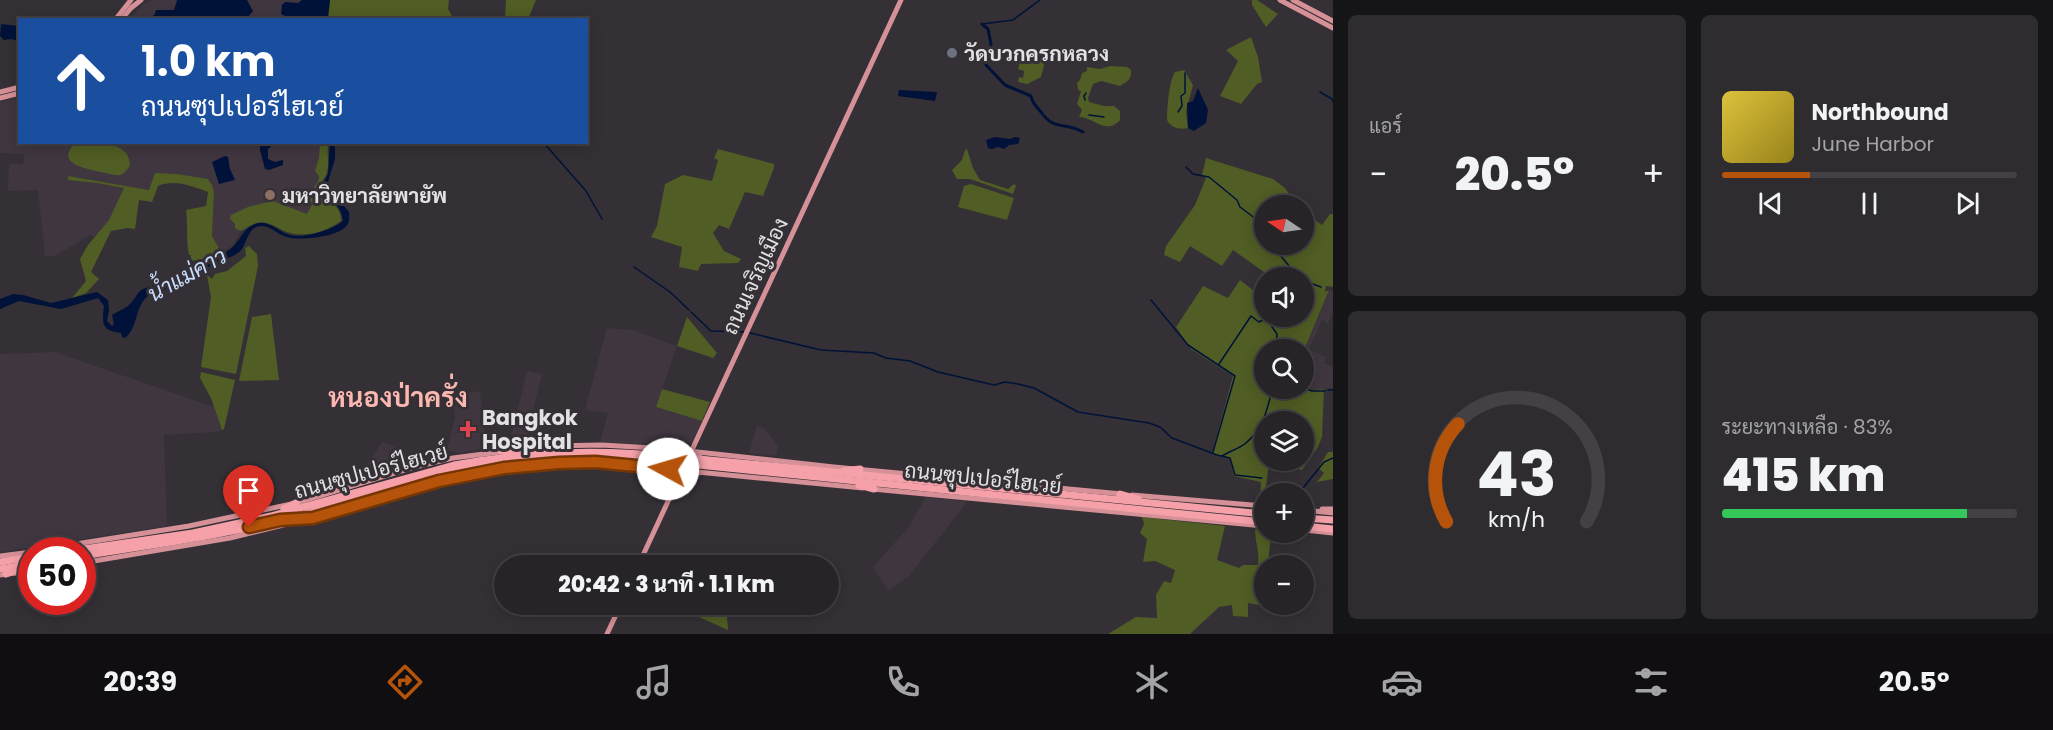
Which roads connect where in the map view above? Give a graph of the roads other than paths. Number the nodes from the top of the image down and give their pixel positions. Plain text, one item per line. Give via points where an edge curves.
1 (131, 0) edge
2 (141, 0) edge
3 (901, 0) edge
4 (1280, 0) edge
5 (1293, 0) edge
6 (117, 18) edge
7 (123, 18) edge
8 (1333, 21) edge
9 (1333, 28) edge
10 (18, 88) edge
11 (0, 92) edge
12 (18, 94) edge
13 (0, 98) edge
14 (694, 445) junction
15 (501, 451) junction
16 (691, 452) junction
17 (675, 455) junction
18 (535, 456) junction
19 (700, 465) junction
20 (651, 467) junction
21 (504, 468) junction
22 (668, 469) junction
23 (860, 469) junction
24 (683, 470) junction
25 (830, 472) junction
26 (839, 479) junction
27 (874, 489) junction
28 (1120, 494) junction
29 (669, 498) junction
30 (296, 503) junction
31 (1155, 504) junction
32 (1254, 505) edge
33 (1314, 511) edge
34 (1333, 511) edge
35 (1110, 512) junction
36 (1155, 513) junction
37 (1254, 513) edge
38 (271, 516) junction
39 (313, 518) junction
40 (1314, 519) edge
41 (280, 520) junction
42 (1333, 520) edge
43 (1254, 523) edge
44 (1254, 523) edge
45 (1314, 528) edge
46 (1333, 529) edge
47 (1314, 530) edge
48 (1333, 533) edge
49 (96, 541) joint
50 (111, 546) junction
51 (96, 548) edge
52 (18, 554) edge
53 (96, 554) edge
54 (10, 555) joint
55 (643, 555) edge
56 (18, 558) edge
57 (0, 559) edge
58 (96, 561) edge
59 (18, 570) edge
60 (2, 573) edge
61 (616, 615) edge
62 (607, 634) edge

1 - 6 main road
2 - 7 main road
3 - 14 main road, ถนนเจริญเมือง
4 - 9 main road
5 - 8 main road
10 - 11 main road
12 - 13 main road
14 - 16 main road, ถนนเจริญเมือง
14 - 19 main road
15 - 17 main road via 574,445
15 - 18 highway
15 - 30 main road via 429,463
16 - 17 main road
16 - 19 main road
16 - 19 main road via 689,464
16 - 24 main road, ถนนเจริญเมือง
17 - 18 highway, ถนนซุปเปอร์ไฮเวย์
17 - 22 main road via 679,463
17 - 24 main road via 681,455
18 - 21 highway
18 - 38 highway, ถนนซุปเปอร์ไฮเวย์ via 454,465
18 - 41 highway, ถนนซุปเปอร์ไฮเวย์ via 453,470
19 - 23 main road
19 - 24 main road
19 - 25 highway, ถนนซุปเปอร์ไฮเวย์
19 - 26 highway, ถนนซุปเปอร์ไฮเวย์
19 - 27 main road
19 - 29 main road
20 - 21 main road via 575,462
20 - 22 main road
20 - 29 main road via 665,477
21 - 39 main road via 439,481
22 - 24 main road
23 - 25 highway
23 - 28 main road
24 - 29 main road, ถนนเจริญเมือง
25 - 31 highway, ถนนซุปเปอร์ไฮเวย์
26 - 27 highway
26 - 36 highway, ถนนซุปเปอร์ไฮเวย์
27 - 35 main road
28 - 31 highway
28 - 32 main road
29 - 55 main road, ถนนเจริญเมือง
30 - 38 highway
30 - 49 main road
31 - 37 highway, ถนนซุปเปอร์ไฮเวย์
33 - 34 main road
35 - 36 highway
35 - 44 main road
36 - 43 highway, ถนนซุปเปอร์ไฮเวย์
38 - 50 highway, ถนนซุปเปอร์ไฮเวย์
39 - 41 highway
39 - 58 main road via 197,545
40 - 42 highway
41 - 53 highway, ถนนซุปเปอร์ไฮเวย์
45 - 46 highway
47 - 48 main road
49 - 50 highway
50 - 51 highway, ถนนซุปเปอร์ไฮเวย์
52 - 54 main road
54 - 57 highway
56 - 57 highway
59 - 60 highway
61 - 62 main road

